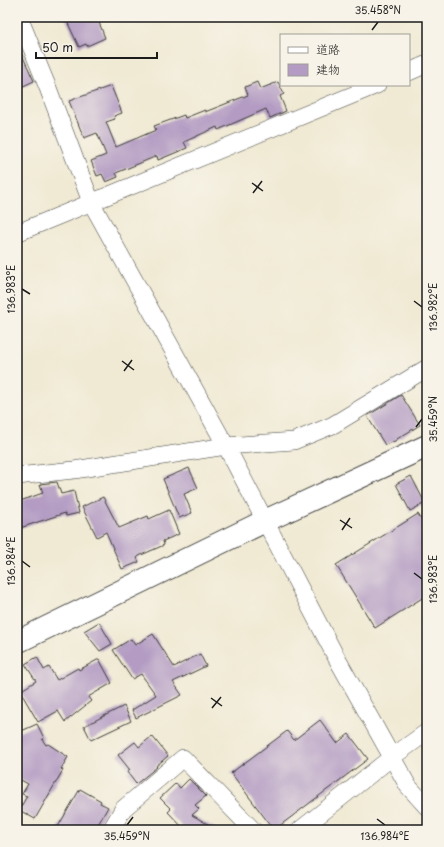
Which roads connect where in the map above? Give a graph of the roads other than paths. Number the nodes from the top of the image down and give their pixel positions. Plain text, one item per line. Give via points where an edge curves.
1 (19, 17) edge
2 (427, 64) edge
3 (410, 72) edge
4 (375, 86) edge
5 (91, 202) junction
6 (17, 233) edge
7 (427, 368) edge
8 (226, 446) junction
9 (427, 446) edge
10 (17, 476) edge
11 (265, 521) junction
12 (17, 642) edge
13 (427, 732) edge
14 (392, 757) junction
15 (427, 807) edge
16 (111, 830) edge
17 (253, 830) edge
18 (300, 830) edge

1 - 5 street
2 - 3 street
4 - 5 street
5 - 6 street
5 - 8 street
7 - 8 street via 333,425 294,441
8 - 10 street via 74,470
8 - 11 street
9 - 11 street
11 - 12 street
11 - 14 street
13 - 14 street
14 - 15 street via 408,786
14 - 18 street
16 - 17 street via 122,809 183,758

